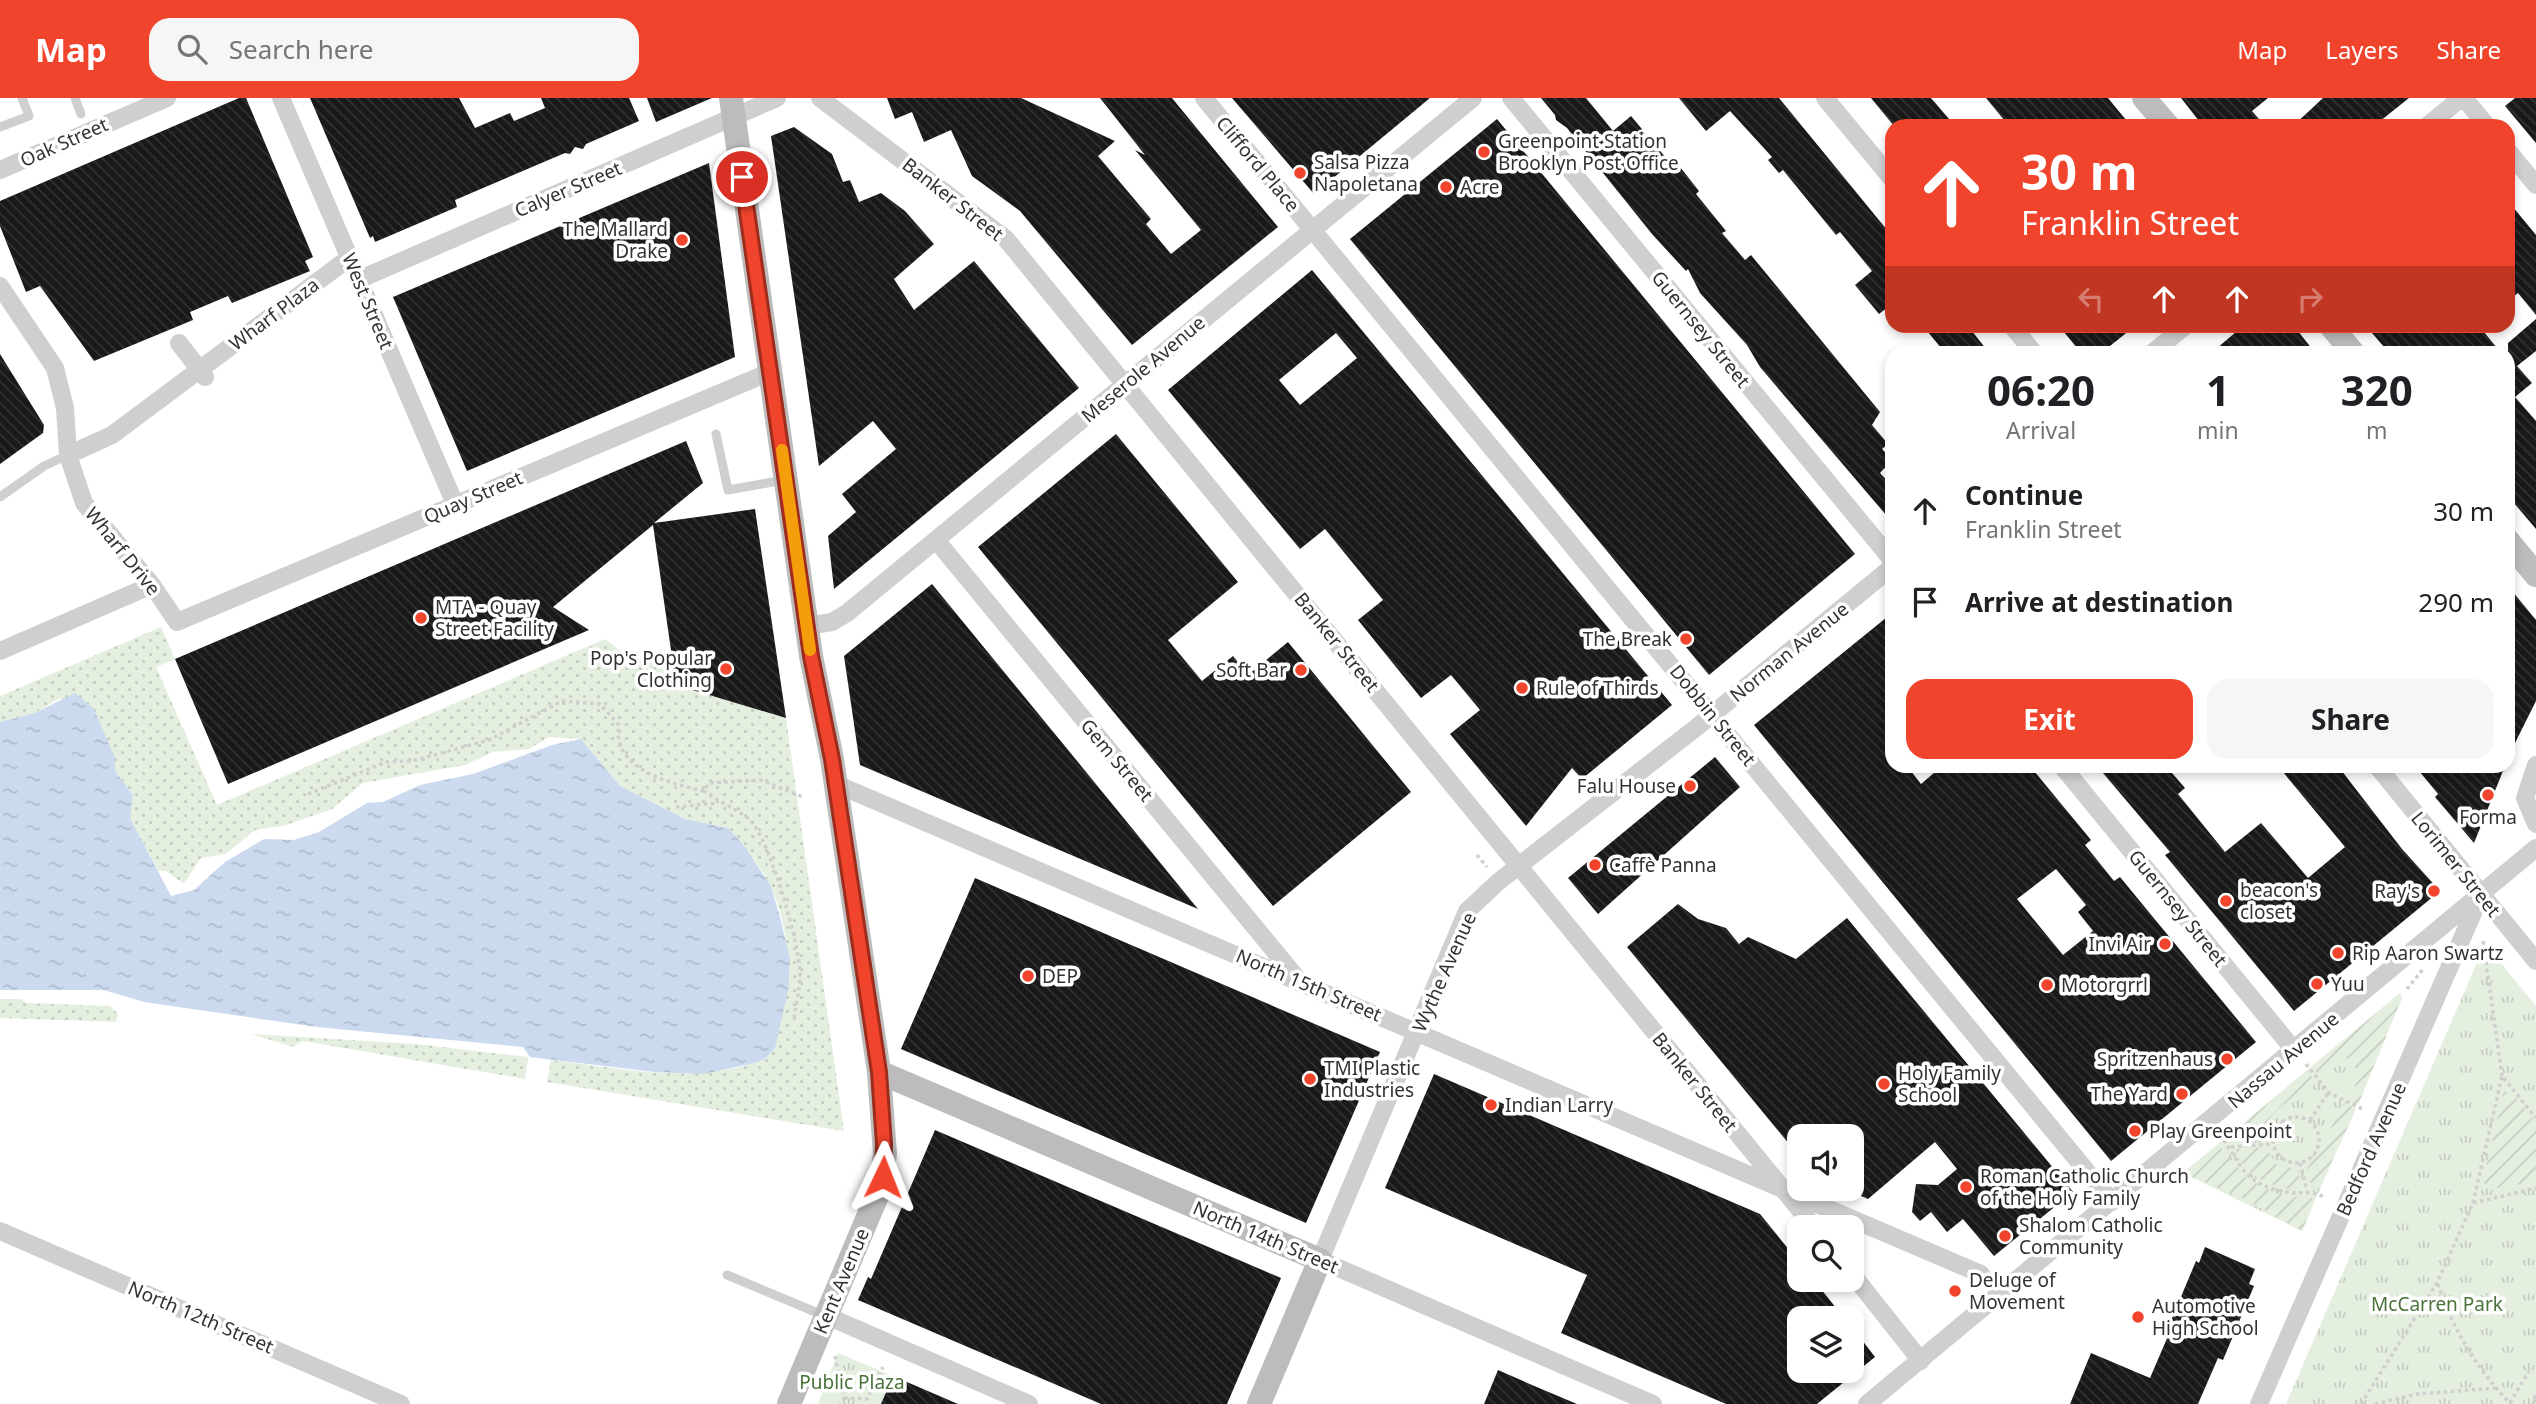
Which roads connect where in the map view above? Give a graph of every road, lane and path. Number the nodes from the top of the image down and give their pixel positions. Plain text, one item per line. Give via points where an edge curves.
1 (22, 98) edge
2 (75, 98) edge
3 (167, 98) edge
4 (281, 98) edge
5 (777, 98) edge
6 (820, 98) edge
7 (1204, 98) edge
8 (1472, 98) edge
9 (1511, 98) edge
10 (1825, 98) edge
11 (2144, 98) edge
12 (2463, 98) edge
13 (732, 108) edge
14 (81, 114) dead end
15 (2162, 119) edge
16 (2436, 119) edge
17 (2481, 119) edge
18 (0, 127) edge
19 (2515, 160) edge
20 (0, 170) edge
21 (1885, 171) edge
22 (2536, 185) edge
23 (1313, 230) junction
24 (349, 258) junction
25 (358, 280) junction
26 (0, 285) edge
27 (2176, 333) edge
28 (180, 343) dead end
29 (2161, 346) edge
30 (770, 372) junction
31 (203, 374) junction
32 (1125, 384) junction
33 (716, 434) dead end
34 (68, 455) junction
35 (786, 480) junction
36 (0, 497) edge
37 (455, 504) junction
38 (936, 540) junction
39 (2515, 550) edge
40 (1885, 552) edge
41 (1885, 573) edge
42 (2536, 575) edge
43 (152, 584) junction
44 (177, 622) joint
45 (807, 626) junction
46 (0, 651) edge
47 (1712, 714) junction
48 (2536, 765) edge
49 (2068, 773) edge
50 (2383, 773) edge
51 (836, 783) junction
52 (704, 791) junction
53 (308, 794) dead end
54 (803, 797) dead end
55 (720, 803) junction
56 (676, 807) dead end
57 (2536, 824) edge
58 (2536, 848) edge
59 (1477, 855) dead end
60 (1488, 858) dead end
61 (1484, 863) junction
62 (1521, 867) junction
63 (1490, 872) dead end
64 (2482, 894) junction
65 (2483, 941) dead end
66 (2536, 961) edge
67 (1298, 980) junction
68 (794, 1018) dead end
69 (1417, 1032) junction
70 (2294, 1050) junction
71 (2306, 1064) dead end
72 (879, 1072) junction
73 (2502, 1076) junction
74 (2329, 1093) junction
75 (2362, 1109) dead end
76 (2536, 1118) edge
77 (2310, 1120) junction
78 (2220, 1134) dead end
79 (2273, 1144) junction
80 (2231, 1147) junction
81 (2300, 1163) junction
82 (2536, 1188) edge
83 (1782, 1189) junction
84 (2307, 1190) junction
85 (2324, 1197) dead end
86 (2112, 1202) junction
87 (2473, 1203) junction
88 (1804, 1215) edge
89 (0, 1231) edge
90 (1320, 1260) junction
91 (1981, 1274) dead end
92 (727, 1275) dead end
93 (2437, 1283) junction
94 (1864, 1289) edge
95 (827, 1316) junction
96 (834, 1355) dead end
97 (1921, 1361) junction
98 (883, 1367) dead end
99 (2529, 1371) dead end
100 (2496, 1388) junction
101 (2536, 1396) edge
102 (844, 1398) junction
103 (867, 1402) edge
104 (2536, 1402) edge
105 (401, 1404) edge
106 (789, 1404) edge
107 (840, 1404) edge
108 (1029, 1404) edge
109 (1259, 1404) edge
110 (1653, 1404) edge
111 (1867, 1404) edge
112 (2259, 1404) edge
113 (2361, 1404) edge
114 (2375, 1404) edge
115 (2510, 1404) edge

1 - 18 lane via 29,116
2 - 14 lane
3 - 20 street, Oak Street
4 - 24 street, West Street
5 - 13 street, Calyer Street
6 - 32 street, Banker Street via 1006,239
7 - 23 street, Clifford Place
8 - 23 street, Meserole Avenue
9 - 40 street, Guernsey Street
10 - 21 street
11 - 15 main road
12 - 16 street
12 - 17 street
13 - 25 street, Calyer Street
13 - 30 main road, Kent Avenue
19 - 22 street
23 - 32 street, Meserole Avenue
23 - 47 street, Dobbin Street
24 - 25 street, West Street
24 - 31 street, Wharf Plaza
25 - 37 street, West Street
26 - 34 street, Wharf Drive via 55,368 65,408
27 - 29 street
28 - 31 street
30 - 35 main road, Kent Avenue
30 - 37 street, Quay Street
31 - 34 street, Wharf Plaza via 112,435
32 - 38 street, Meserole Avenue
32 - 62 street, Banker Street
33 - 35 lane via 728,490
34 - 36 lane
34 - 43 street, Wharf Drive via 84,503
35 - 45 main road, Kent Avenue
37 - 44 street, Quay Street
38 - 45 street, Meserole Avenue via 848,613 832,622
38 - 67 street, Gem Street
39 - 42 main road
41 - 47 street, Norman Avenue
43 - 44 street, Wharf Drive
43 - 46 street
45 - 51 main road, Kent Avenue
47 - 62 street, Norman Avenue
47 - 86 street, Dobbin Street
48 - 57 street via 2525,798
49 - 70 street, Guernsey Street
50 - 64 street, Lorimer Street
51 - 67 street, North 15th Street
51 - 72 main road, Kent Avenue
52 - 53 path via 629,763 617,738 619,726 600,704 562,701 489,740 412,761 386,762
52 - 54 path via 709,783 761,780
52 - 55 path
55 - 56 path
55 - 68 path via 750,819 779,884 800,973
58 - 64 street, Nassau Avenue
59 - 61 path
60 - 61 path
61 - 63 path
62 - 69 street, Wythe Avenue via 1467,911
62 - 83 street, Banker Street
64 - 66 street, Lorimer Street
64 - 70 street, Nassau Avenue
64 - 112 street, Bedford Avenue
65 - 73 path
67 - 69 street, North 15th Street
69 - 83 street, North 15th Street
69 - 90 street, Wythe Avenue
70 - 86 street, Nassau Avenue
71 - 74 path
72 - 90 main road, North 14th Street
72 - 95 main road, Kent Avenue via 883,1177
73 - 76 path
73 - 87 path
74 - 75 path
74 - 77 path
77 - 79 path via 2302,1116 2284,1120 2273,1135
77 - 81 path via 2320,1145 2309,1160
78 - 80 path
79 - 80 path
79 - 81 path via 2283,1159
80 - 84 path via 2236,1164 2248,1178 2290,1193
81 - 84 path
82 - 87 path
83 - 88 street, Banker Street
83 - 91 street, North 15th Street
84 - 85 path
86 - 97 street, Nassau Avenue
87 - 93 path
89 - 105 street, North 12th Street
90 - 109 main road, Wythe Avenue
90 - 110 street, North 14th Street
92 - 95 lane
93 - 100 path via 2471,1354
93 - 113 path
94 - 97 street
95 - 106 main road, Kent Avenue
95 - 108 street
96 - 102 path
97 - 111 street, Nassau Avenue
98 - 103 path
99 - 115 path
100 - 114 path via 2417,1394
100 - 115 path
101 - 104 path via 2532,1399
102 - 103 path
102 - 107 path

